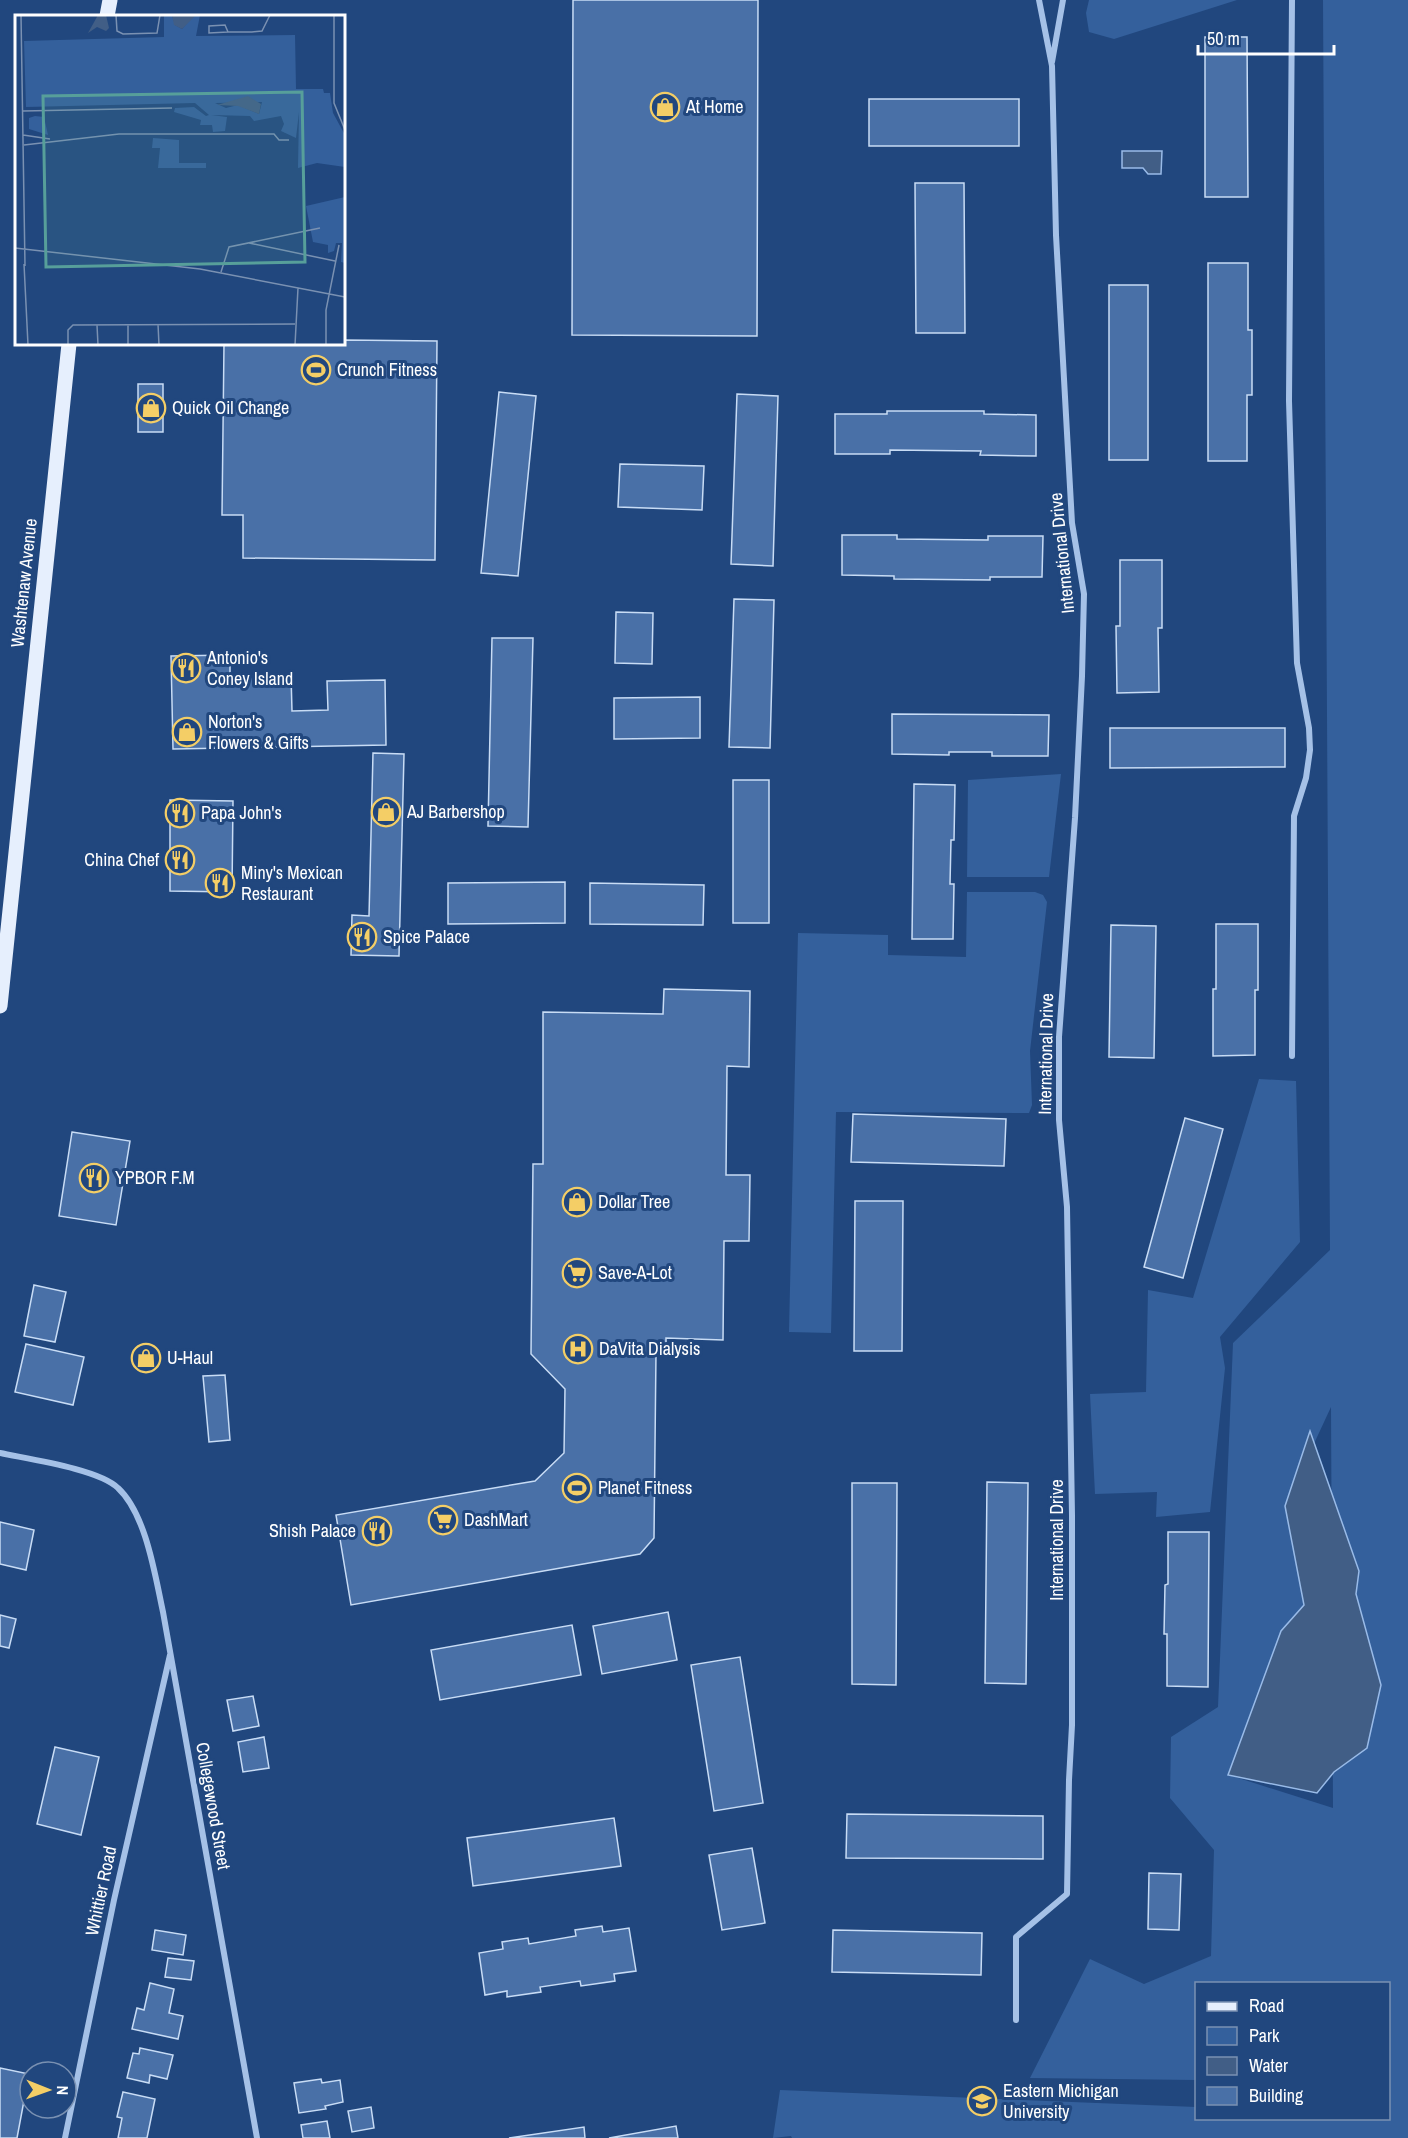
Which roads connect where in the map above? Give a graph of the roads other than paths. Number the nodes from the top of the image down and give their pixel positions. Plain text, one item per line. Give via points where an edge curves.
1 (110, 0) edge
2 (1039, 0) edge
3 (1063, 0) edge
4 (1292, 0) edge
5 (107, 15) edge
6 (1052, 66) junction
7 (69, 345) edge
8 (0, 1006) edge
9 (1292, 1056) dead end
10 (0, 1453) edge
11 (170, 1652) junction
12 (1016, 2020) dead end
13 (65, 2138) edge
14 (257, 2138) edge

1 - 5 main road
2 - 6 street, International Drive
3 - 6 street, International Drive
4 - 9 street via 1289,401 1298,663 1310,750 1294,816
6 - 12 street, International Drive via 1056,235 1072,523 1084,594 1075,818 1059,1037 1072,1515 1072,1725 1067,1894 1016,1937
7 - 8 main road, Washtenaw Avenue
10 - 11 street, Collegewood Street via 94,1475 118,1487 135,1511 146,1544
11 - 13 street, Whittier Road
11 - 14 street, Collegewood Street

